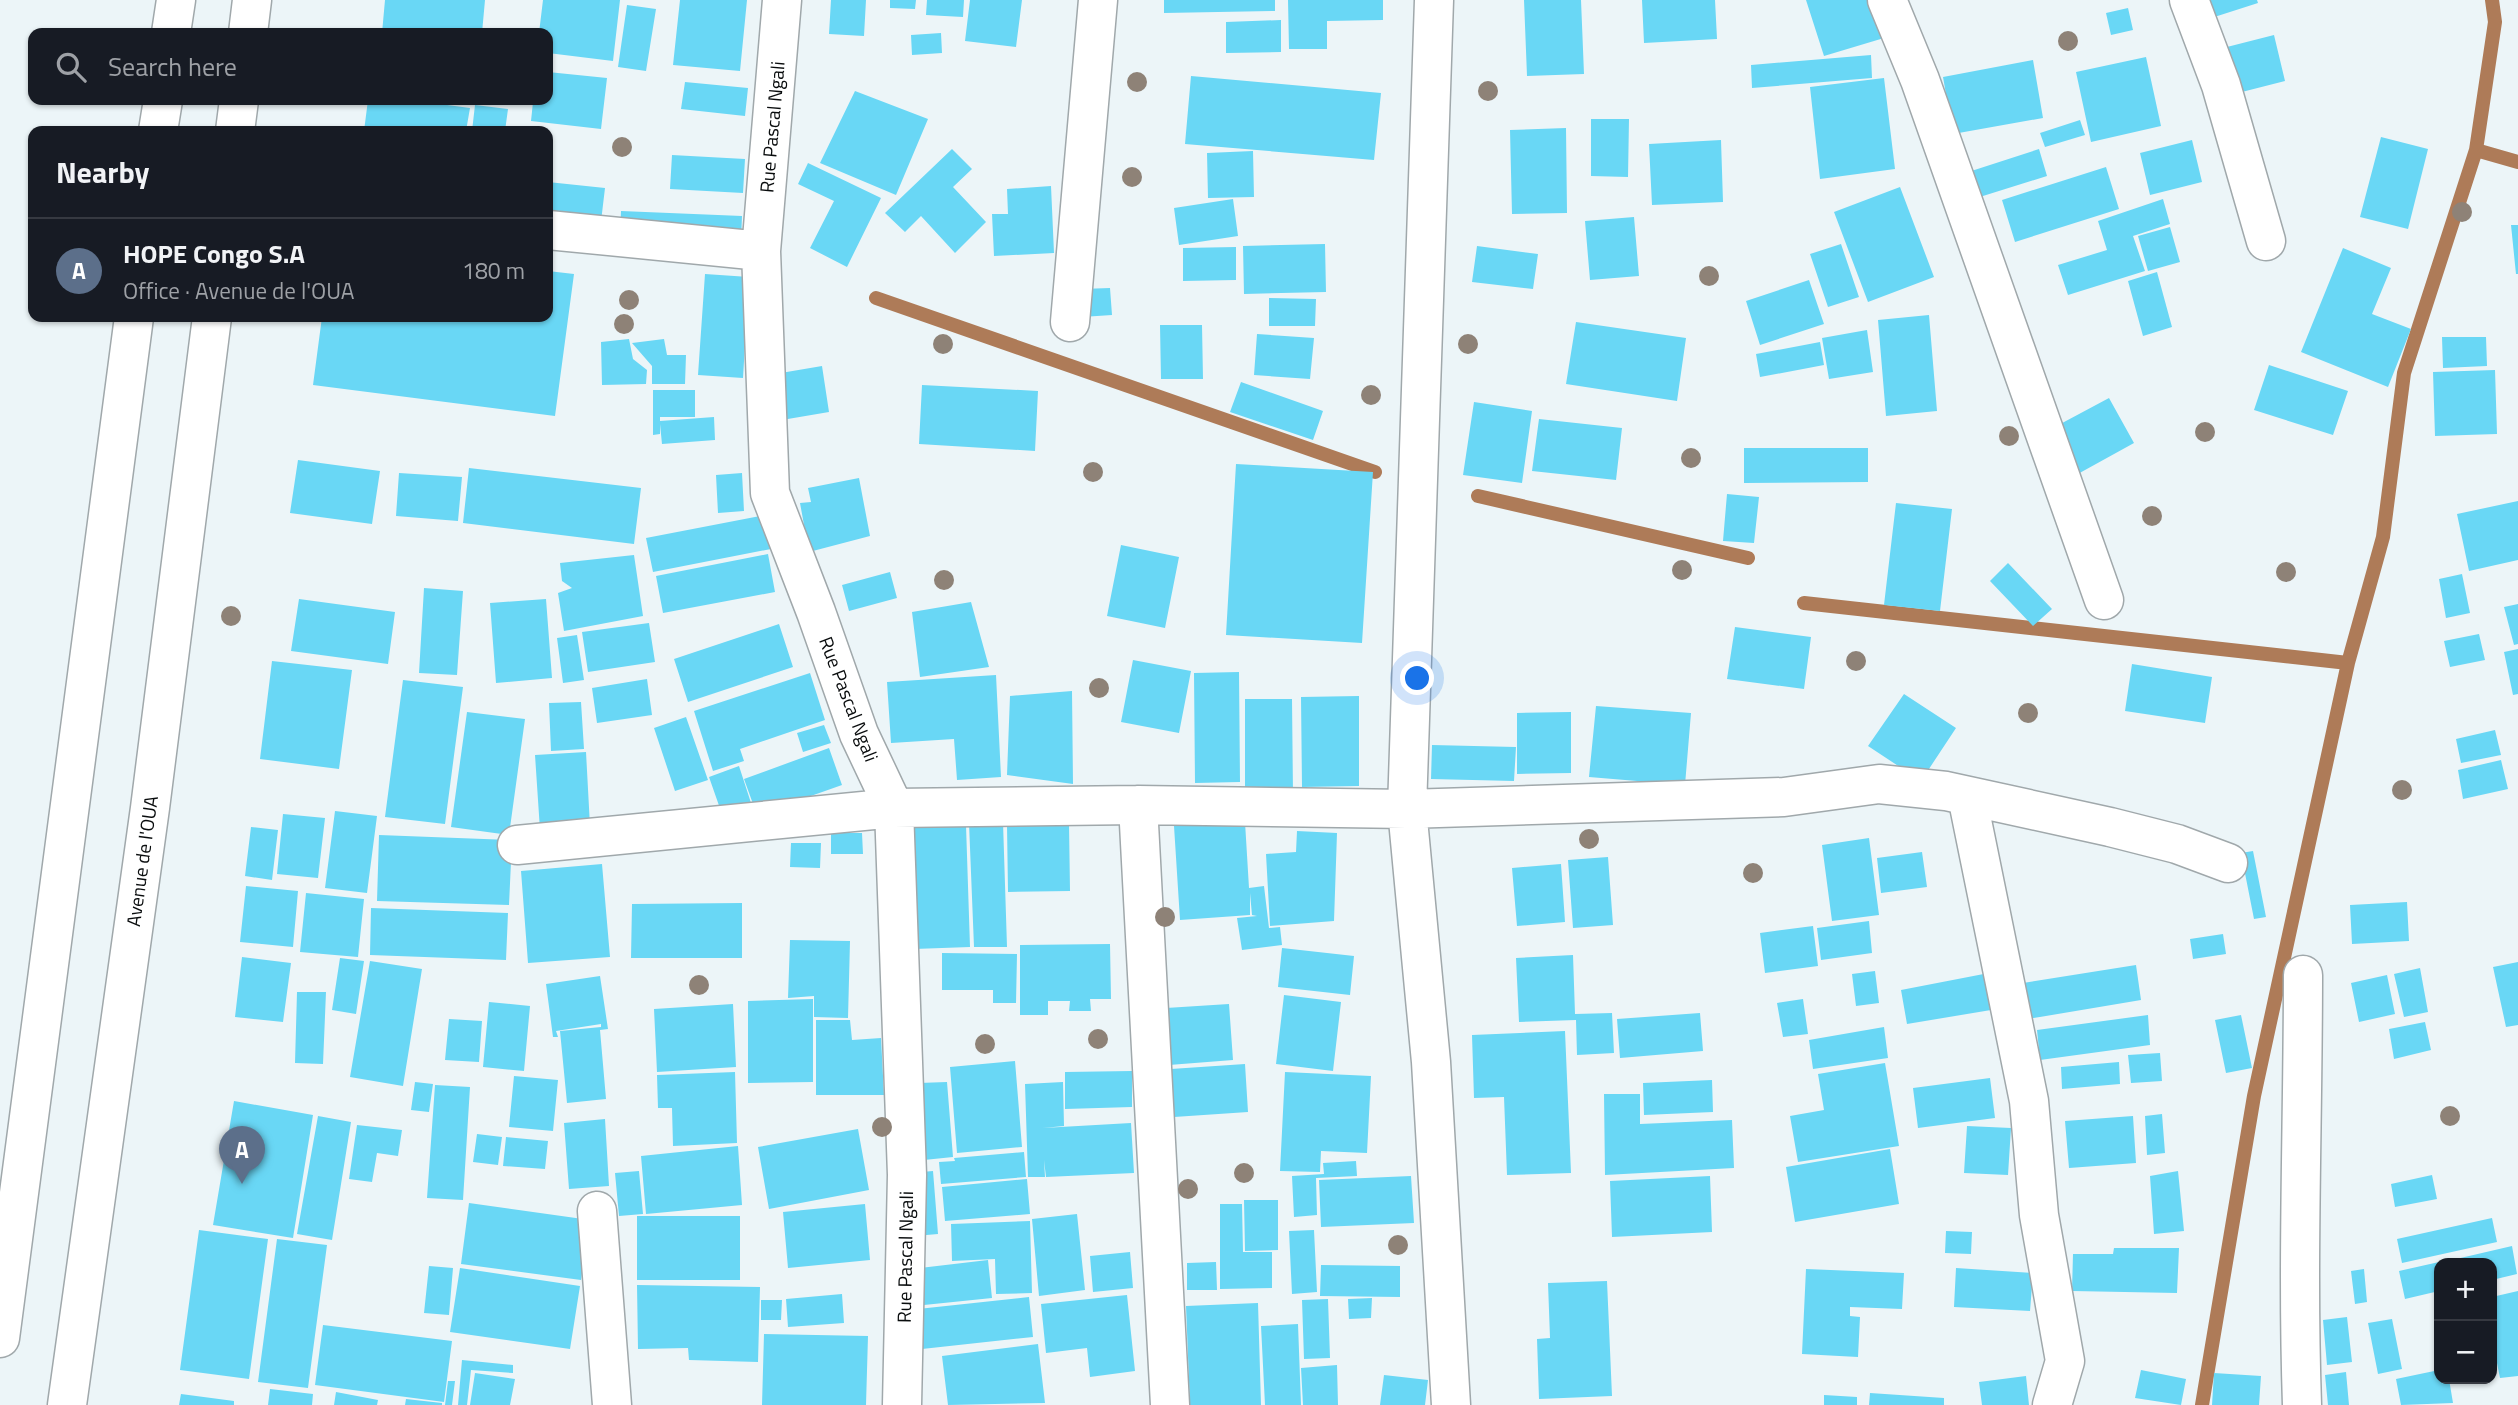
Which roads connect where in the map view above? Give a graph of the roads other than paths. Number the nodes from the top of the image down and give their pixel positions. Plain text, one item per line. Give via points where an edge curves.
1 (176, 0) edge
2 (252, 0) edge
3 (782, 0) edge
4 (1098, 0) edge
5 (1434, 0) edge
6 (1887, 0) edge
7 (2189, 0) edge
8 (172, 28) edge
9 (249, 28) edge
10 (162, 105) edge
11 (238, 105) edge
12 (159, 126) edge
13 (236, 126) edge
14 (553, 230) edge
15 (2266, 241) dead end
16 (761, 251) junction
17 (133, 322) edge
18 (211, 322) edge
19 (1070, 322) dead end
20 (2104, 600) dead end
21 (1966, 796) junction
22 (1139, 805) junction
23 (894, 808) junction
24 (1407, 809) junction
25 (517, 845) dead end
26 (2228, 863) dead end
27 (2302, 975) dead end
28 (597, 1212) dead end
29 (0, 1338) edge
30 (67, 1405) edge
31 (612, 1405) edge
32 (902, 1405) edge
33 (1170, 1405) edge
34 (1451, 1405) edge
35 (2052, 1405) edge
36 (2302, 1405) edge

1 - 8 street
2 - 9 street
3 - 16 street, Rue Pascal Ngali
4 - 19 street
5 - 24 street
6 - 20 street via 1920,80
7 - 15 street via 2221,85
10 - 12 street
11 - 13 street
14 - 16 street
16 - 23 street, Rue Pascal Ngali via 770,493 859,734
17 - 29 street
18 - 30 street, Avenue de l'OUA
21 - 24 street via 1879,784 1784,797
21 - 26 street via 2177,844
21 - 35 street via 2029,1101 2039,1215 2065,1362
22 - 23 street
22 - 24 street
22 - 33 street
23 - 25 street
23 - 32 street, Rue Pascal Ngali via 907,1175
24 - 34 street via 1431,1062
27 - 36 street via 2298,1303
28 - 31 street

